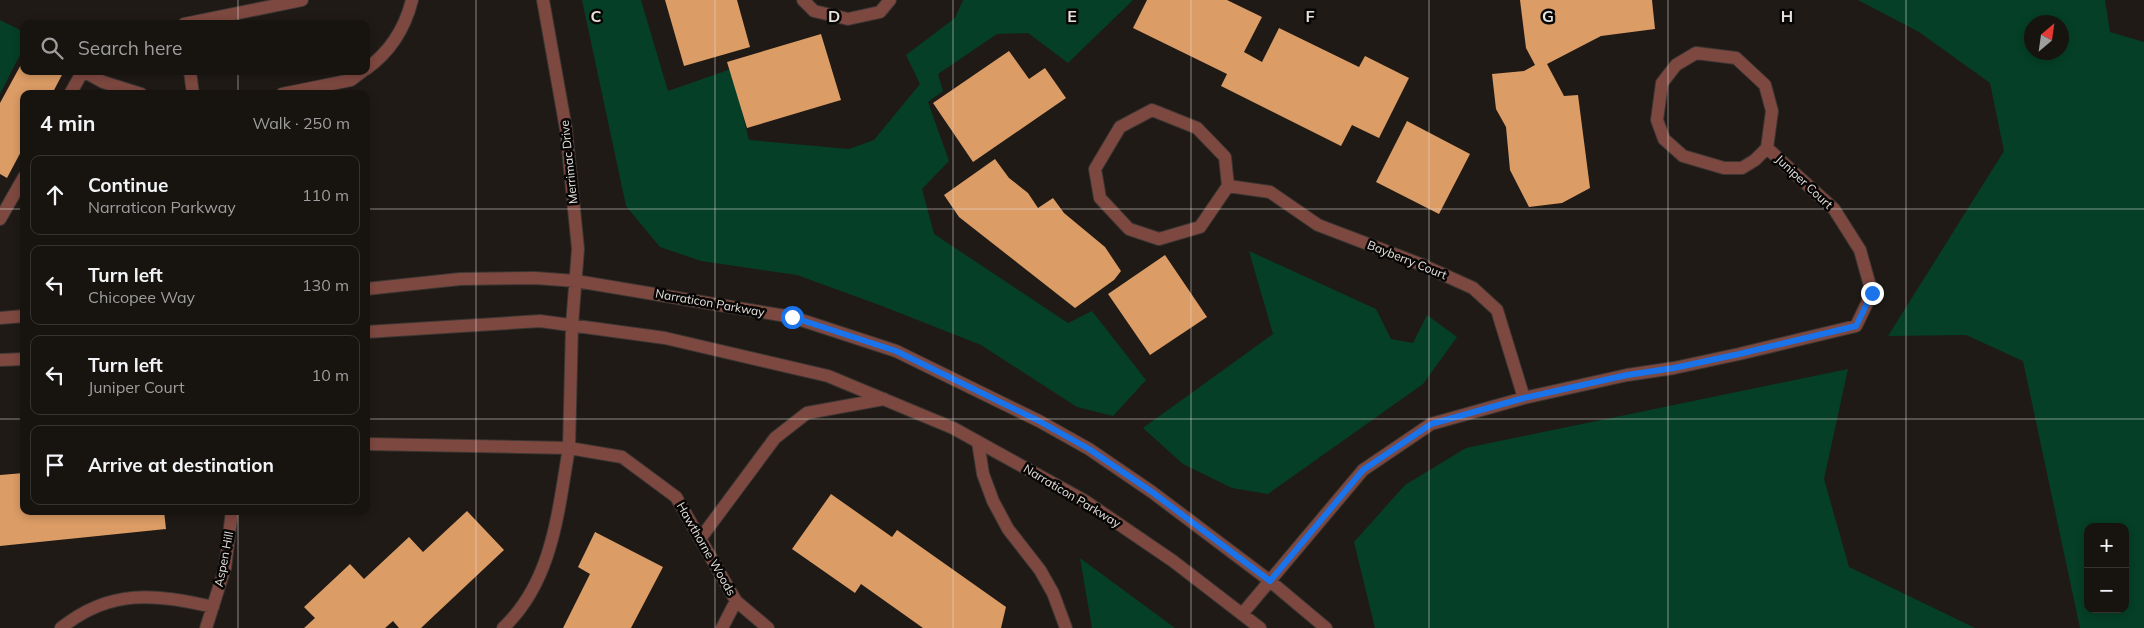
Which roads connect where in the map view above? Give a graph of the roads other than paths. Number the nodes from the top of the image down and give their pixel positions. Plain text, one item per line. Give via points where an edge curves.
1 (302, 0) edge
2 (412, 0) edge
3 (543, 0) edge
4 (803, 0) edge
5 (890, 0) edge
6 (204, 20) edge
7 (370, 65) edge
8 (81, 75) edge
9 (90, 75) edge
10 (191, 75) edge
11 (358, 75) edge
12 (72, 90) edge
13 (128, 90) edge
14 (192, 90) edge
15 (302, 90) edge
16 (1767, 148) junction
17 (20, 184) edge
18 (1228, 186) junction
19 (0, 219) edge
20 (576, 281) junction
21 (370, 289) edge
22 (20, 316) edge
23 (0, 318) edge
24 (572, 325) junction
25 (370, 332) edge
26 (20, 359) edge
27 (0, 360) edge
28 (1524, 398) junction
29 (884, 399) junction
30 (978, 442) junction
31 (370, 444) edge
32 (569, 448) junction
33 (232, 515) edge
34 (700, 539) junction
35 (1270, 581) junction
36 (736, 601) junction
37 (213, 607) junction
38 (1242, 614) junction
39 (61, 628) edge
40 (206, 628) edge
41 (503, 628) edge
42 (722, 628) edge
43 (768, 628) edge
44 (1066, 628) edge
45 (1260, 628) edge
46 (1326, 628) edge

1 - 6 street
2 - 7 street via 407,19 397,37
3 - 20 street, Merrimac Drive via 566,129 578,249
4 - 5 street via 814,11 848,20 880,12
8 - 12 street
9 - 13 street
10 - 14 street
11 - 15 street via 351,80
16 - 16 street, Juniper Court via 1772,110 1765,85 1736,58 1696,53 1676,65 1662,83 1657,120 1664,139 1683,156 1724,168 1742,168
16 - 28 street, Juniper Court via 1834,209 1860,250 1872,293 1856,326 1739,354
17 - 19 street
18 - 18 street via 1225,157 1197,128 1152,110 1120,127 1095,169 1100,198 1129,229 1159,239 1200,227
18 - 28 street, Bayberry Court via 1270,192 1318,225 1473,288 1497,310
20 - 21 street, Narraticon Parkway via 460,278
20 - 24 street, Merrimac Drive
20 - 35 street, Narraticon Parkway via 792,317 896,351 1089,449
22 - 23 street
24 - 25 street, Narraticon Parkway via 540,321
24 - 29 street, Narraticon Parkway via 665,338 828,376
24 - 32 street
26 - 27 street
28 - 35 street via 1431,424 1363,470
29 - 30 street, Narraticon Parkway
29 - 34 street via 807,413 775,438
30 - 38 street, Narraticon Parkway via 1085,501 1173,561
30 - 44 street via 983,474 993,500 1008,529 1040,570
31 - 32 street, Hawthorne Woods
32 - 34 street, Hawthorne Woods via 622,457 676,497
32 - 41 street via 552,541 542,573 528,598
33 - 37 street, Aspen Hill via 225,568
34 - 36 street, Hawthorne Woods
35 - 38 street
35 - 46 street, Narraticon Parkway
36 - 42 street, Hawthorne Woods
36 - 43 street, Hawthorne Woods
37 - 39 street via 165,596 140,597 105,603 75,617
37 - 40 street, Aspen Hill
38 - 45 street, Narraticon Parkway

